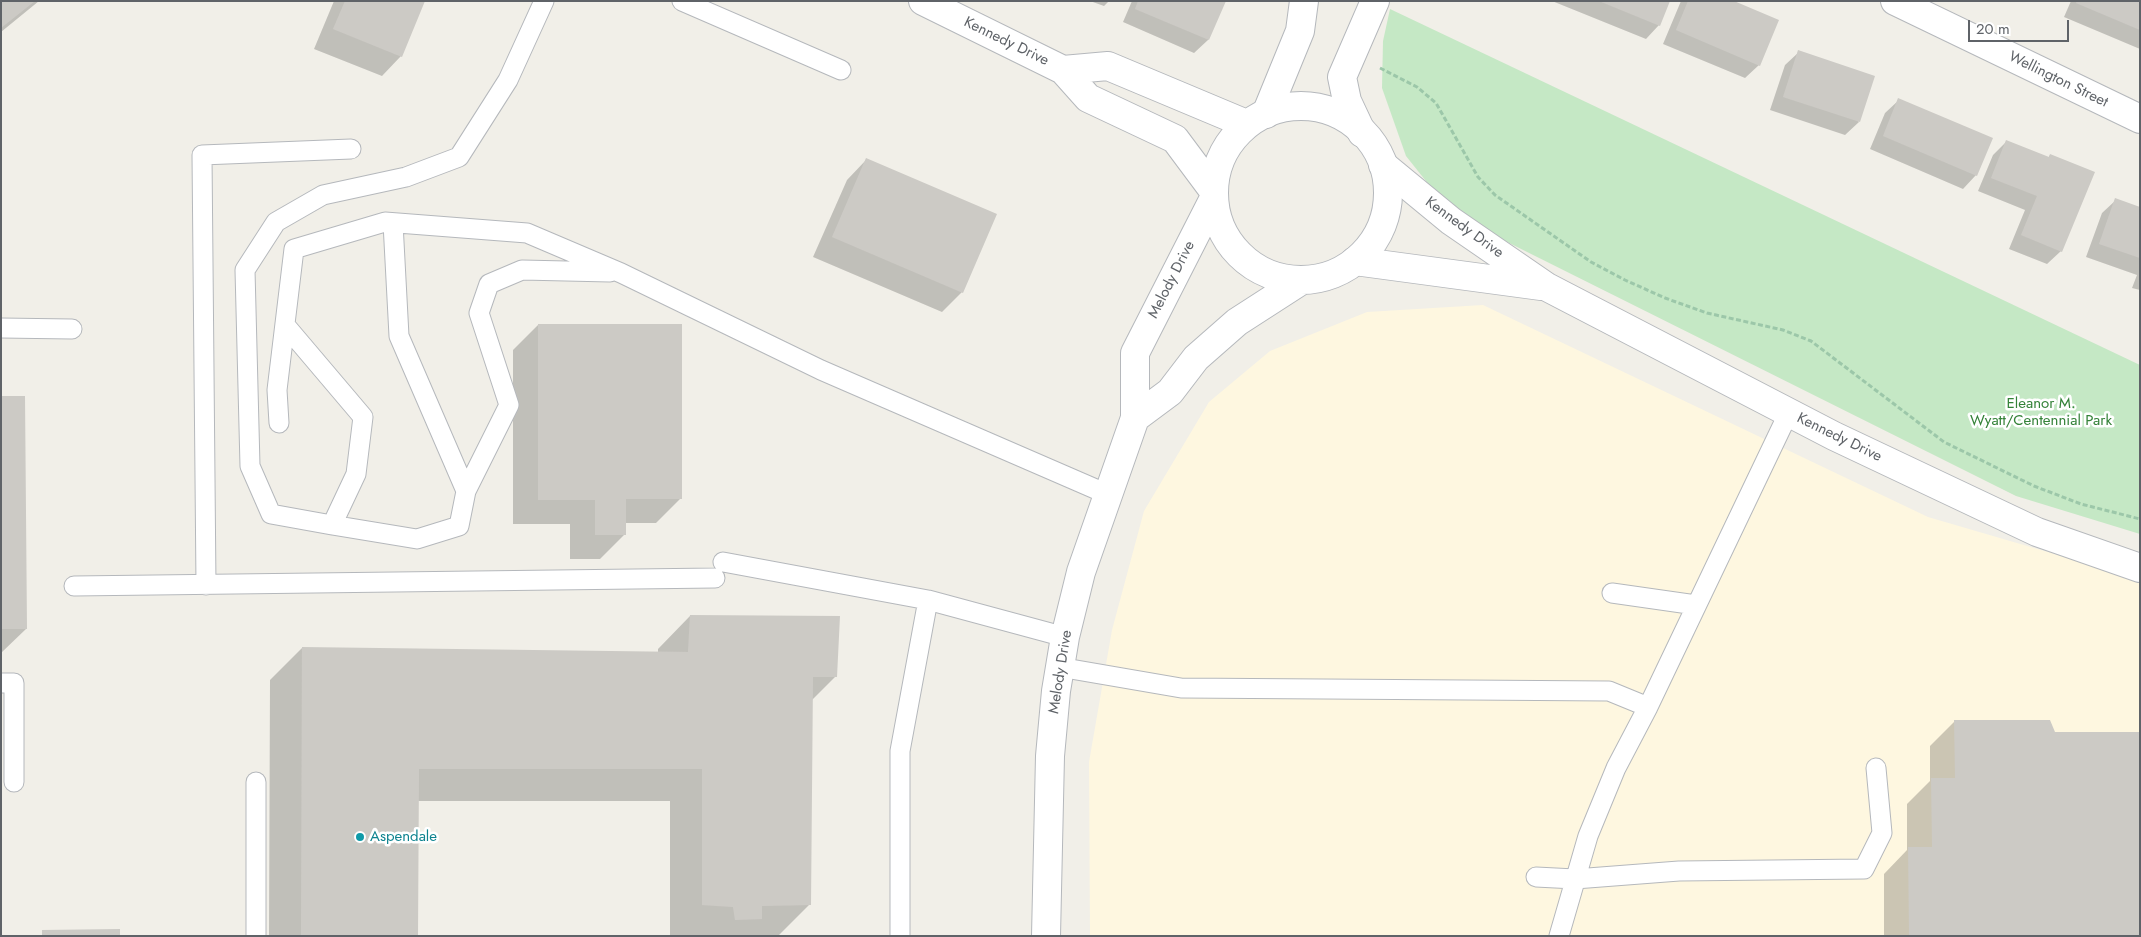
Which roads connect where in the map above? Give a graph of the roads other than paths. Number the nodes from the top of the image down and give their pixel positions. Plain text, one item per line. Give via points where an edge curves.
1 (544, 1) edge
2 (682, 1) edge
3 (923, 1) edge
4 (1304, 1) edge
5 (1375, 1) edge
6 (1895, 1) edge
7 (841, 70) dead end
8 (1063, 70) junction
9 (1255, 119) junction
10 (2140, 119) edge
11 (1362, 133) junction
12 (351, 149) dead end
13 (1383, 165) junction
14 (1213, 196) junction
15 (393, 223) junction
16 (1355, 261) junction
17 (621, 272) junction
18 (1299, 282) junction
19 (1548, 287) junction
20 (285, 324) junction
21 (1, 328) edge
22 (72, 329) dead end
23 (1788, 414) junction
24 (1135, 418) junction
25 (279, 424) dead end
26 (466, 491) junction
27 (1107, 494) junction
28 (332, 525) junction
29 (2140, 568) edge
30 (206, 584) junction
31 (74, 586) dead end
32 (1612, 593) dead end
33 (928, 600) junction
34 (1696, 606) junction
35 (1065, 637) junction
36 (1059, 667) junction
37 (1, 683) edge
38 (1648, 707) junction
39 (1876, 768) dead end
40 (14, 782) dead end
41 (256, 782) dead end
42 (1536, 877) dead end
43 (1575, 879) junction
44 (256, 936) edge
45 (900, 936) edge
46 (1046, 936) edge
47 (1559, 936) edge

1 - 28 lane via 508,80 459,157 406,177 323,194 276,222 245,270 250,466 270,514
2 - 7 lane
3 - 8 street, Kennedy Drive
4 - 9 street via 1300,31
5 - 11 street via 1342,77 1347,101
6 - 10 street, Wellington Street
8 - 9 street, Kennedy Drive via 1108,66
8 - 14 street, Kennedy Drive via 1088,98 1175,139
9 - 11 street via 1284,106 1326,108 1342,115
9 - 14 street via 1223,157 1216,173
11 - 13 street via 1379,154
12 - 30 lane via 202,155
13 - 16 street via 1388,187 1387,212 1372,244
13 - 19 street, Kennedy Drive via 1451,220
14 - 18 street via 1220,228 1243,258 1259,270
14 - 24 street, Melody Drive via 1135,353
15 - 17 lane via 527,233
15 - 20 lane via 386,222 294,249
15 - 26 lane via 398,336
16 - 18 street via 1338,272
16 - 19 street, Kennedy Drive
17 - 26 lane via 522,270 489,284 480,313 509,405
17 - 27 lane via 821,370
18 - 24 street via 1238,322 1196,358 1170,392
19 - 23 street, Kennedy Drive
20 - 25 lane via 277,390
20 - 28 lane via 363,417 356,474
21 - 22 lane
23 - 29 street, Kennedy Drive via 2037,532
23 - 34 lane
24 - 27 street, Melody Drive
26 - 28 lane via 459,526 417,539
27 - 35 street, Melody Drive via 1081,572
30 - 31 lane
30 - 33 lane via 719,570
32 - 34 lane
33 - 35 lane
33 - 45 lane via 900,751
34 - 38 lane
35 - 36 street, Melody Drive
36 - 38 lane via 1181,688 1609,691
36 - 46 street, Melody Drive via 1049,765
37 - 40 lane via 14,683
38 - 43 lane via 1612,777
39 - 43 lane via 1882,833 1864,869 1679,870
41 - 44 lane
42 - 43 lane
43 - 47 lane

